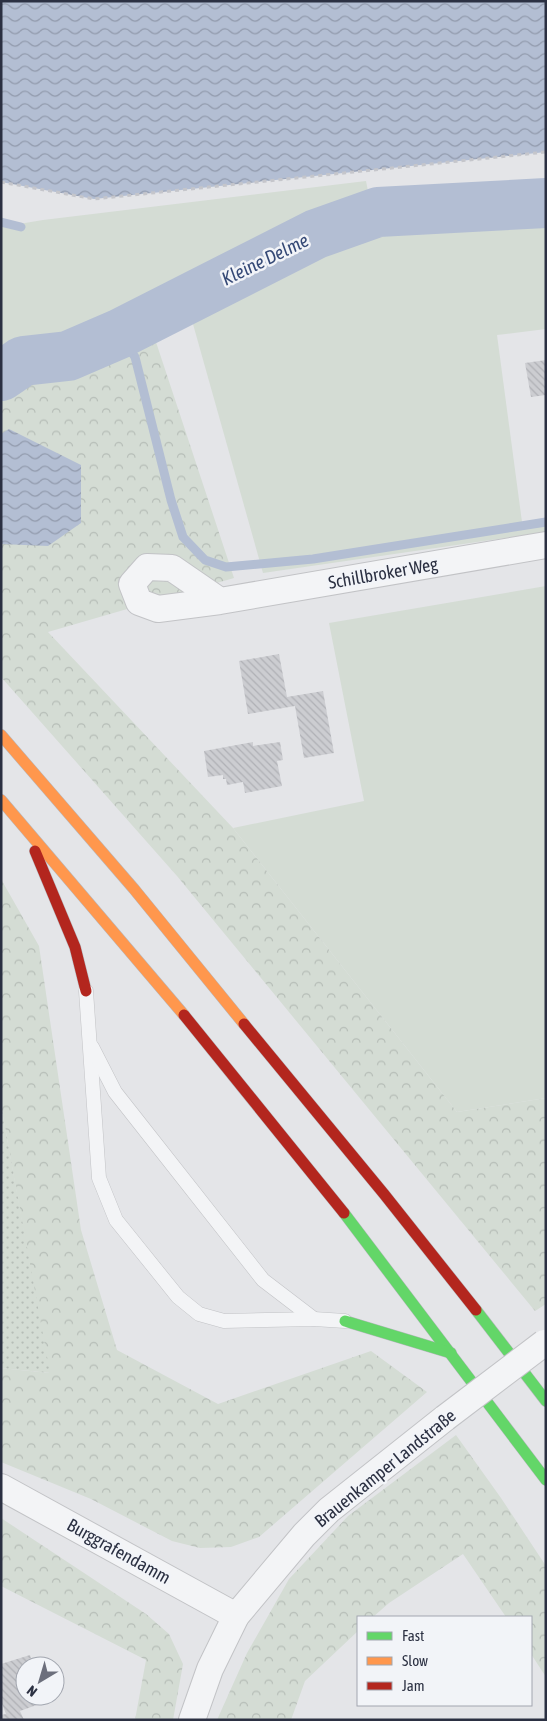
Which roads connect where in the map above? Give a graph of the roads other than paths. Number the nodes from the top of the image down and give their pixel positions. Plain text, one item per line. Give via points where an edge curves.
1 (546, 544) edge
2 (220, 601) dead end
3 (1, 735) edge
4 (1, 800) edge
5 (26, 829) junction
6 (86, 991) joint
7 (90, 1042) junction
8 (314, 1319) junction
9 (345, 1321) joint
10 (545, 1342) edge
11 (451, 1353) junction
12 (526, 1373) junction
13 (546, 1384) edge
14 (546, 1401) edge
15 (546, 1480) edge
16 (1, 1486) edge
17 (236, 1616) junction
18 (192, 1720) edge

1 - 2 street, Schillbroker Weg
3 - 12 highway via 134,889
4 - 5 highway
5 - 6 highway via 75,947
5 - 11 highway via 242,1086
6 - 7 lane
7 - 8 lane via 115,1092 263,1280
7 - 8 lane via 99,1178 116,1220 178,1297 200,1314 224,1321
8 - 9 lane
9 - 11 highway
10 - 17 street, Brauenkamper Landstraße, bridge via 329,1510
11 - 15 highway
12 - 13 highway
12 - 14 highway
16 - 17 street, Burggrafendamm
17 - 18 street, Brauenkamper Landstraße via 210,1669

